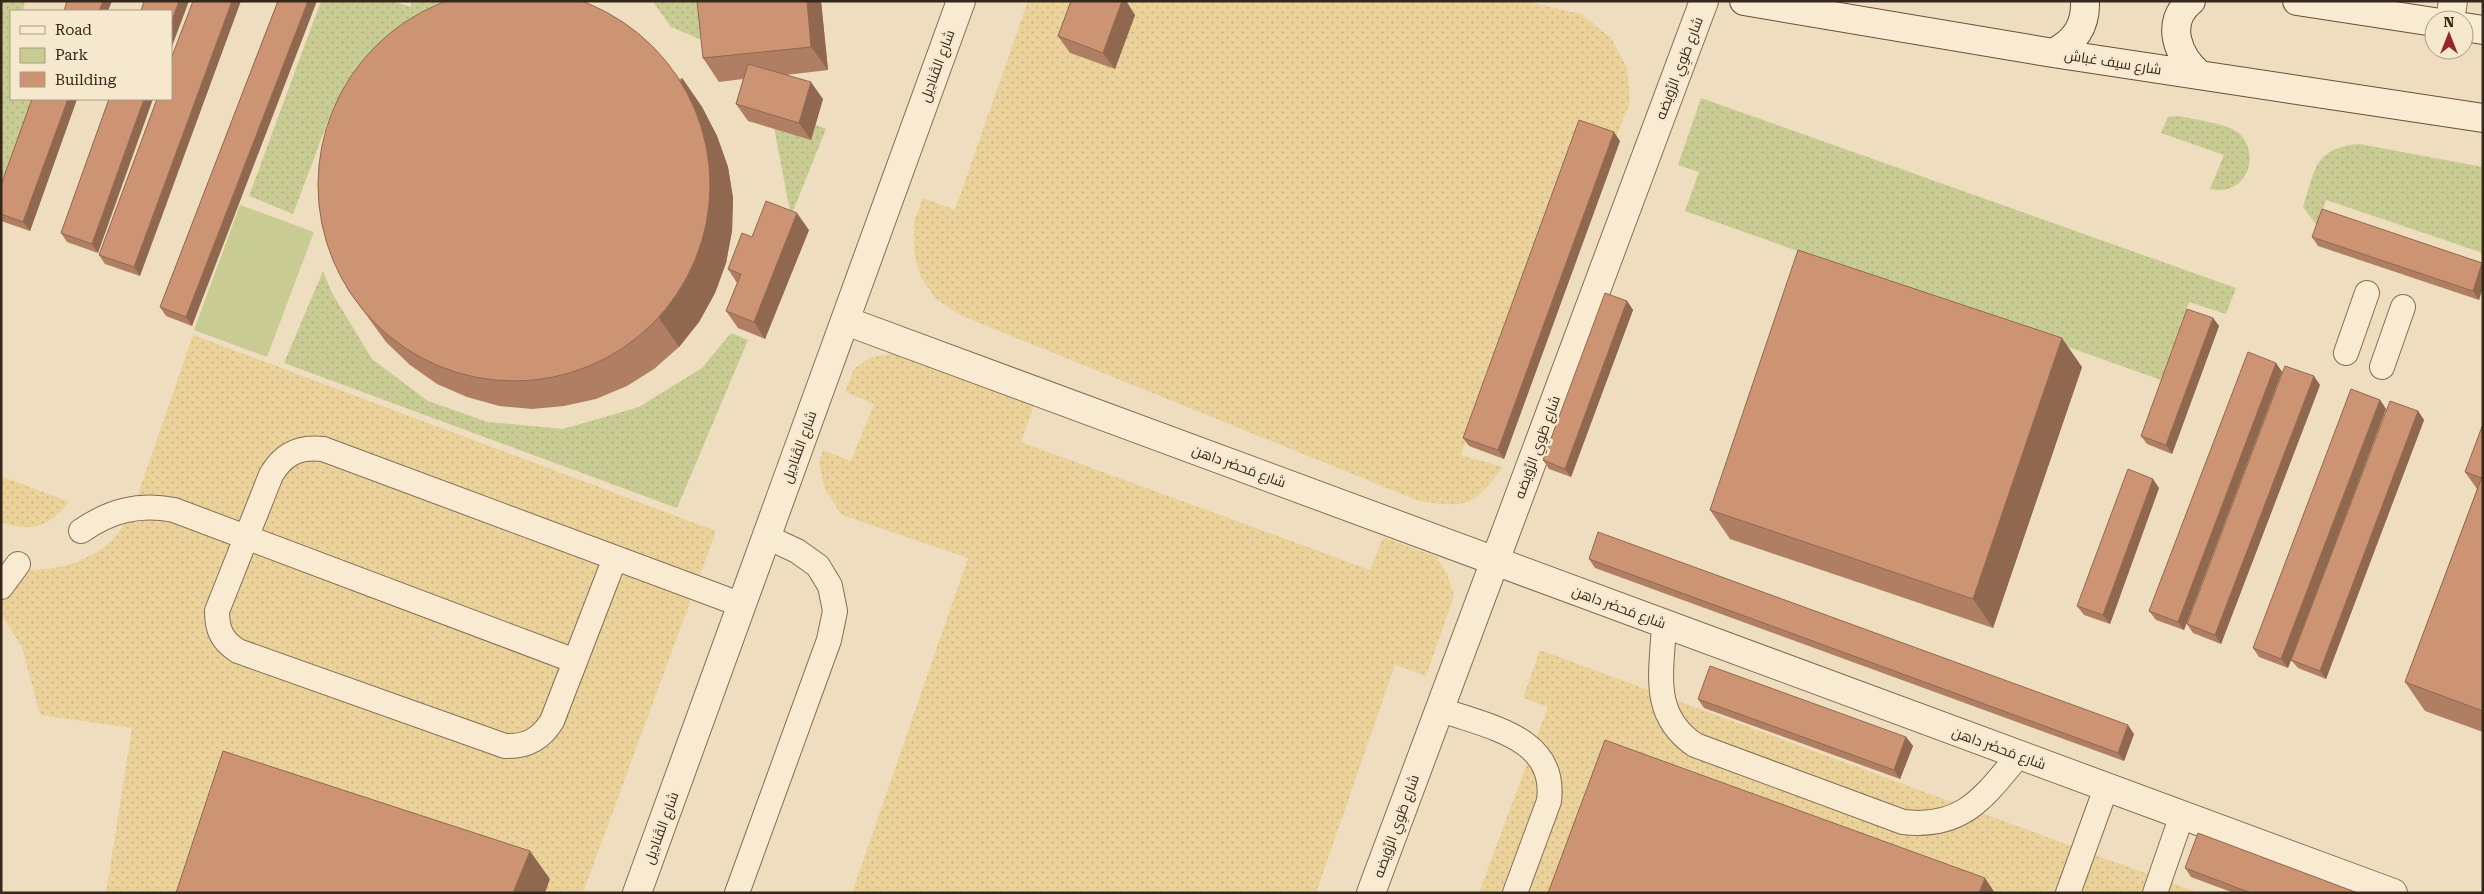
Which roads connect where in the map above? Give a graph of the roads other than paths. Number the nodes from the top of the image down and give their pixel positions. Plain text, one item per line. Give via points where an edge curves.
1 (961, 1) edge
2 (1704, 1) edge
3 (1744, 1) edge
4 (2085, 1) edge
5 (2191, 1) edge
6 (2297, 1) edge
7 (2424, 20) edge
8 (2053, 53) junction
9 (2200, 75) junction
10 (2483, 118) edge
11 (2367, 293) dead end
12 (2403, 307) dead end
13 (846, 321) junction
14 (2346, 353) dead end
15 (2382, 367) dead end
16 (81, 531) dead end
17 (247, 537) junction
18 (767, 537) junction
19 (614, 558) junction
20 (1494, 560) junction
21 (18, 564) dead end
22 (1, 586) edge
23 (742, 605) junction
24 (1664, 624) junction
25 (575, 661) junction
26 (1439, 709) junction
27 (2019, 755) junction
28 (2106, 788) junction
29 (2182, 815) junction
30 (637, 893) edge
31 (737, 893) edge
32 (1371, 893) edge
33 (1515, 893) edge
34 (2068, 893) edge
35 (2155, 893) edge
36 (2393, 893) edge

1 - 13 street, شارع القَنادِيل
2 - 20 street, شارع طَوِي الرِّوَيضه
3 - 8 street, شارع سيف غباش
4 - 8 street via 2082,25 2076,37
5 - 9 street via 2179,18 2176,34 2179,50 2187,65
6 - 7 street
8 - 9 street, شارع سيف غباش
9 - 10 street, شارع سيف غباش
11 - 14 lane
12 - 15 lane
13 - 18 street, شارع القَنادِيل
13 - 20 street, شارع مَحضَر داهن
16 - 17 lane via 118,510 157,506
17 - 19 lane via 276,466 294,451 308,447 323,449
17 - 25 lane
17 - 25 lane via 217,611 221,635 238,651 505,746 529,744 546,730
18 - 23 street, شارع القَنادِيل
18 - 31 lane via 797,550 818,566 830,586 835,611 829,640
19 - 23 lane
19 - 25 lane
20 - 24 street, شارع مَحضَر داهن
20 - 26 street, شارع طَوِي الرِّوَيضه
21 - 22 lane
23 - 30 street, شارع القَنادِيل
24 - 27 street, شارع مَحضَر داهن
24 - 27 lane via 1661,694 1665,711 1683,737 1695,745 1903,822 1937,823 1972,808
26 - 32 street, شارع طَوِي الرِّوَيضه
26 - 33 lane via 1530,746 1548,772 1548,801
27 - 28 street, شارع مَحضَر داهن
28 - 29 street, شارع مَحضَر داهن
28 - 34 lane
29 - 35 lane
29 - 36 street, شارع مَحضَر داهن

